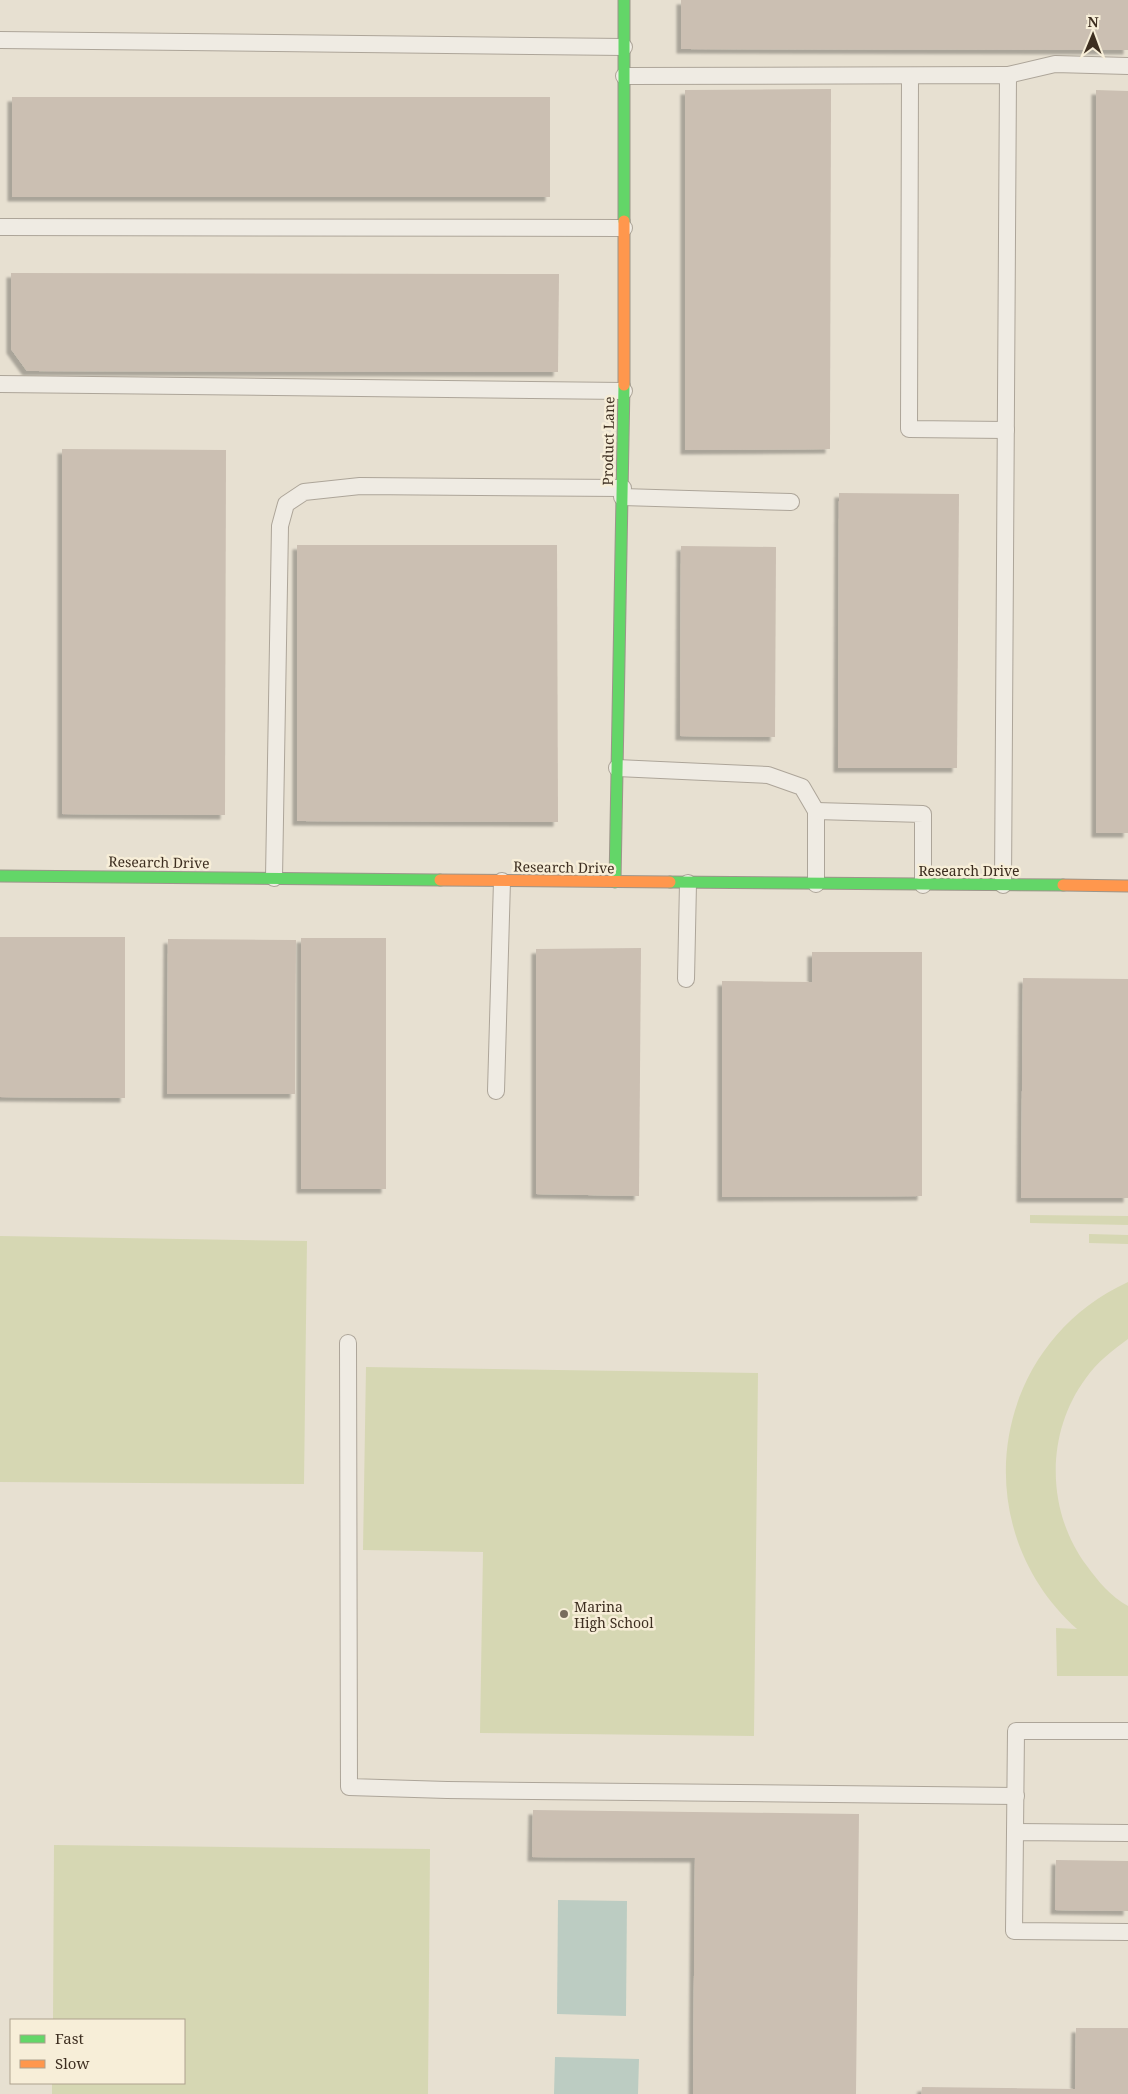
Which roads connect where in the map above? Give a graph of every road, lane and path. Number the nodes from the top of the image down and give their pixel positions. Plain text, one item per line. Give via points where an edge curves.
1 (624, 0) edge
2 (0, 40) edge
3 (624, 47) junction
4 (1128, 66) edge
5 (1008, 75) junction
6 (624, 76) junction
7 (910, 76) junction
8 (0, 227) edge
9 (624, 228) junction
10 (0, 384) edge
11 (624, 391) junction
12 (1006, 430) junction
13 (622, 493) junction
14 (791, 502) dead end
15 (617, 768) junction
16 (816, 811) junction
17 (0, 876) edge
18 (274, 878) junction
19 (502, 881) junction
20 (615, 882) junction
21 (688, 883) junction
22 (816, 884) junction
23 (923, 885) junction
24 (1004, 885) junction
25 (1128, 886) edge
26 (686, 980) dead end
27 (496, 1092) dead end
28 (348, 1343) dead end
29 (1128, 1731) edge
30 (1016, 1796) junction
31 (1015, 1832) junction
32 (1128, 1833) edge
33 (1128, 1932) edge

1 - 3 street, Product Lane
2 - 3 lane
3 - 6 street, Product Lane
4 - 5 lane via 1055,64
5 - 7 lane
5 - 12 lane
6 - 7 lane
6 - 9 street, Product Lane
7 - 12 lane via 909,429
8 - 9 lane
9 - 11 street, Product Lane
10 - 11 lane
11 - 13 street, Product Lane
12 - 24 lane
13 - 14 lane
13 - 15 street, Product Lane
13 - 18 lane via 360,486 304,492 286,504 280,526
15 - 16 lane via 768,775 802,787
15 - 20 street, Product Lane
16 - 22 lane
16 - 23 lane via 923,814
17 - 18 street, Research Drive
18 - 19 street, Research Drive
19 - 20 street, Research Drive
19 - 27 lane
20 - 21 street, Research Drive
21 - 22 street, Research Drive
21 - 26 lane
22 - 23 street, Research Drive
23 - 24 street, Research Drive
24 - 25 street, Research Drive
28 - 30 lane via 348,1787
29 - 30 lane via 1016,1731
30 - 31 lane
31 - 32 lane
31 - 33 lane via 1014,1931

